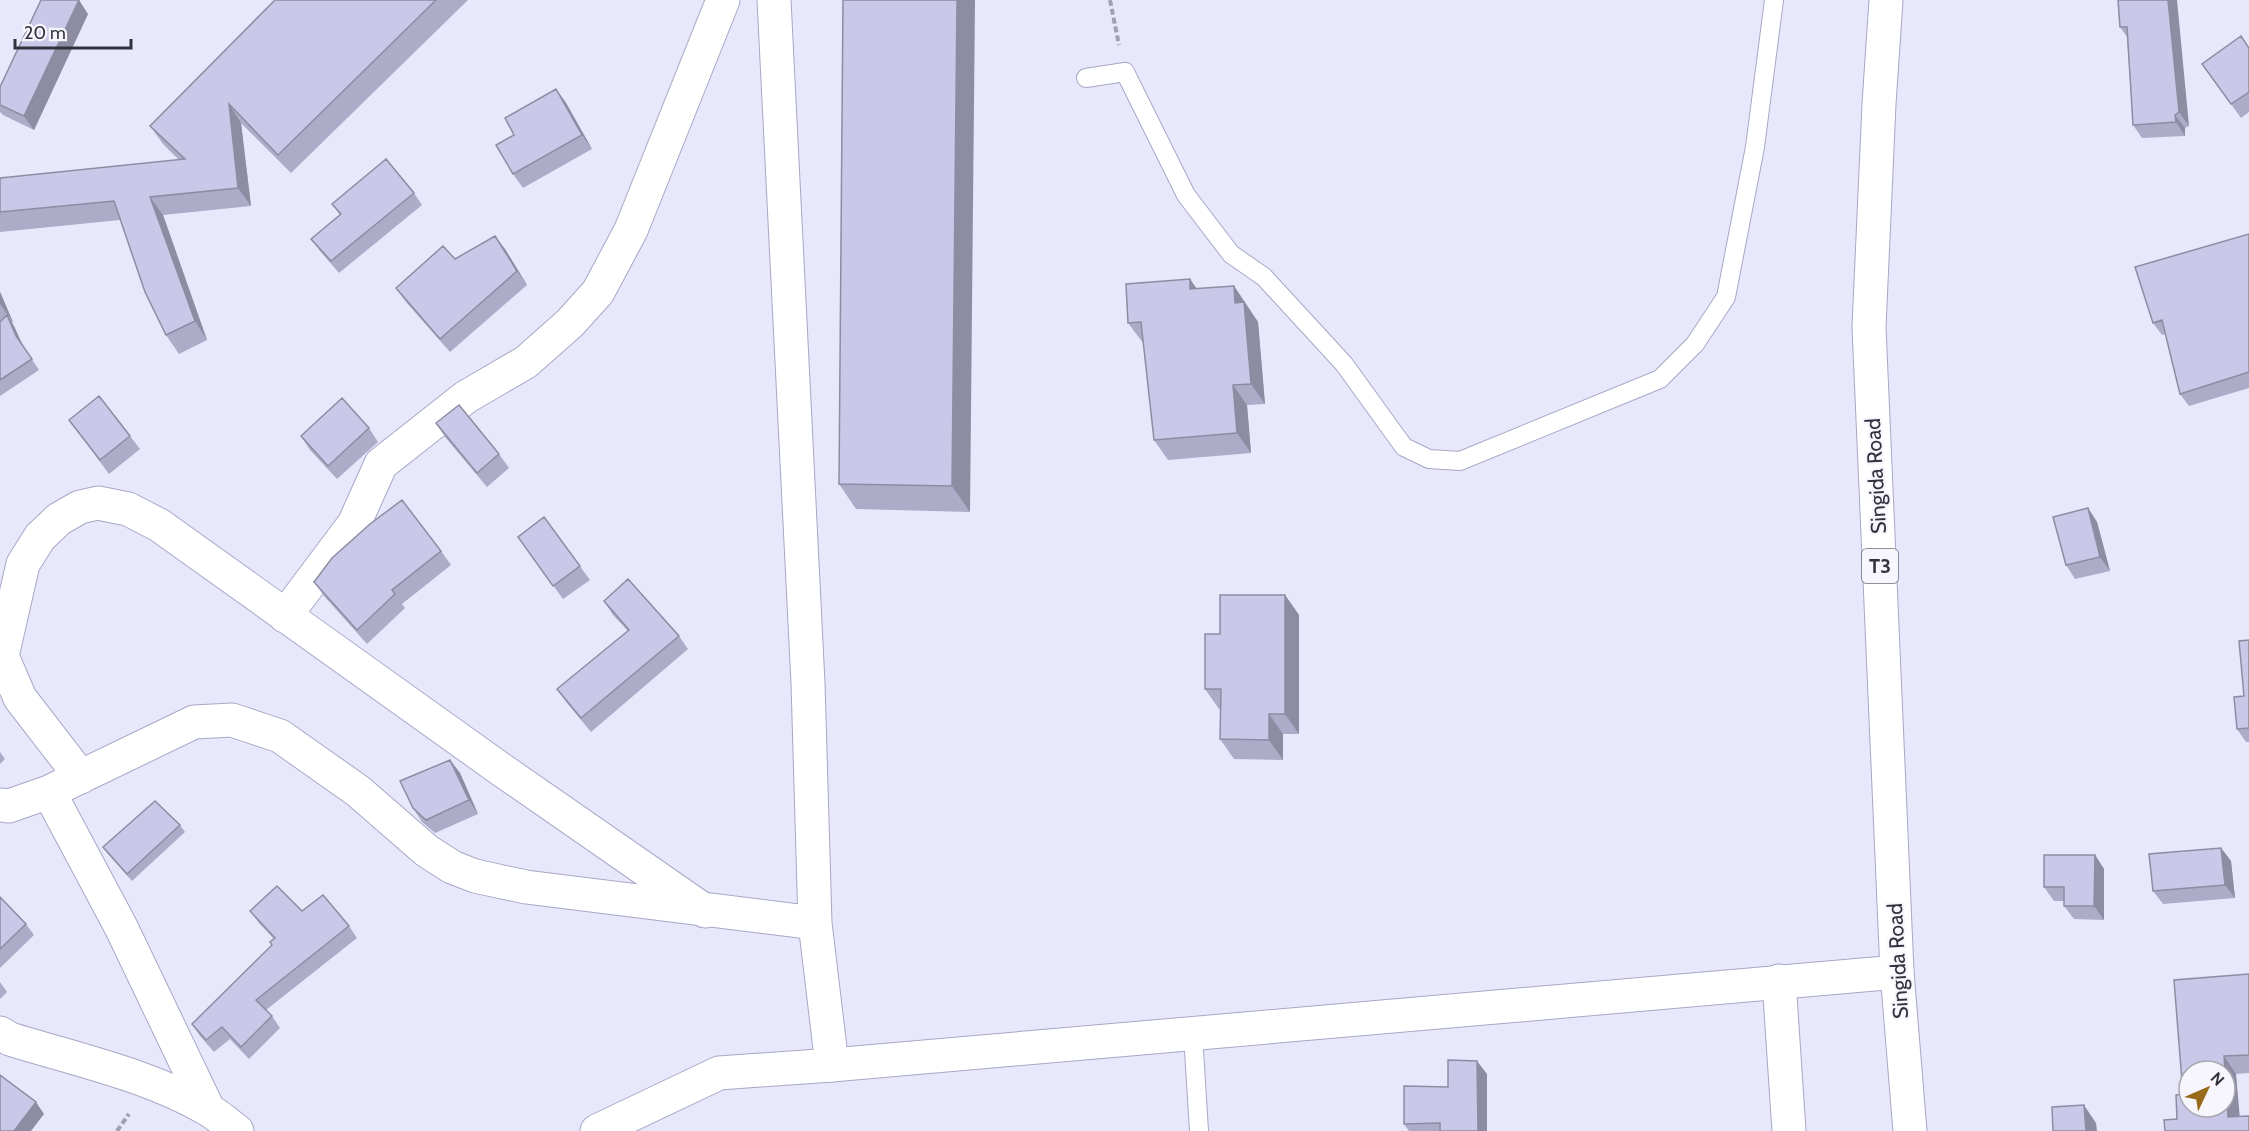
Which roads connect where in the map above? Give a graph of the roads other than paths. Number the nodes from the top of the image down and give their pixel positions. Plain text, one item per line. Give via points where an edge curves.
1 (723, 0) edge
2 (774, 0) edge
3 (1774, 0) edge
4 (1886, 0) edge
5 (1086, 78) dead end
6 (285, 616) junction
7 (1, 656) edge
8 (81, 777) junction
9 (49, 792) junction
10 (0, 805) edge
11 (705, 911) junction
12 (815, 923) junction
13 (1897, 972) junction
14 (1779, 981) junction
15 (0, 1033) edge
16 (1193, 1034) junction
17 (832, 1065) junction
18 (208, 1109) junction
19 (237, 1131) edge
20 (597, 1131) edge
21 (1199, 1131) edge
22 (1789, 1131) edge
23 (1910, 1131) edge

1 - 6 main road via 631,230 598,292 526,362 466,397 381,464 354,524
2 - 12 main road via 808,683
3 - 5 lane via 1755,147 1726,297 1695,344 1660,379 1460,461 1429,459 1404,447 1344,364 1264,277 1231,254 1186,195 1125,72
4 - 13 main road, Singida Road / T3 via 1869,327
6 - 7 main road via 159,525 128,509 98,503 58,519 40,537 23,564
6 - 11 main road
7 - 8 main road via 20,698
8 - 9 main road
8 - 11 main road via 194,722 232,720 280,736 358,791 427,851 452,867 526,887
9 - 10 main road via 9,806
9 - 18 main road via 121,927
11 - 12 main road
12 - 17 main road
13 - 14 main road
13 - 23 main road, Singida Road / T3
14 - 16 main road
14 - 22 main road
15 - 18 main road via 171,1091
16 - 17 main road
16 - 21 lane
17 - 20 main road via 719,1073
18 - 19 main road

